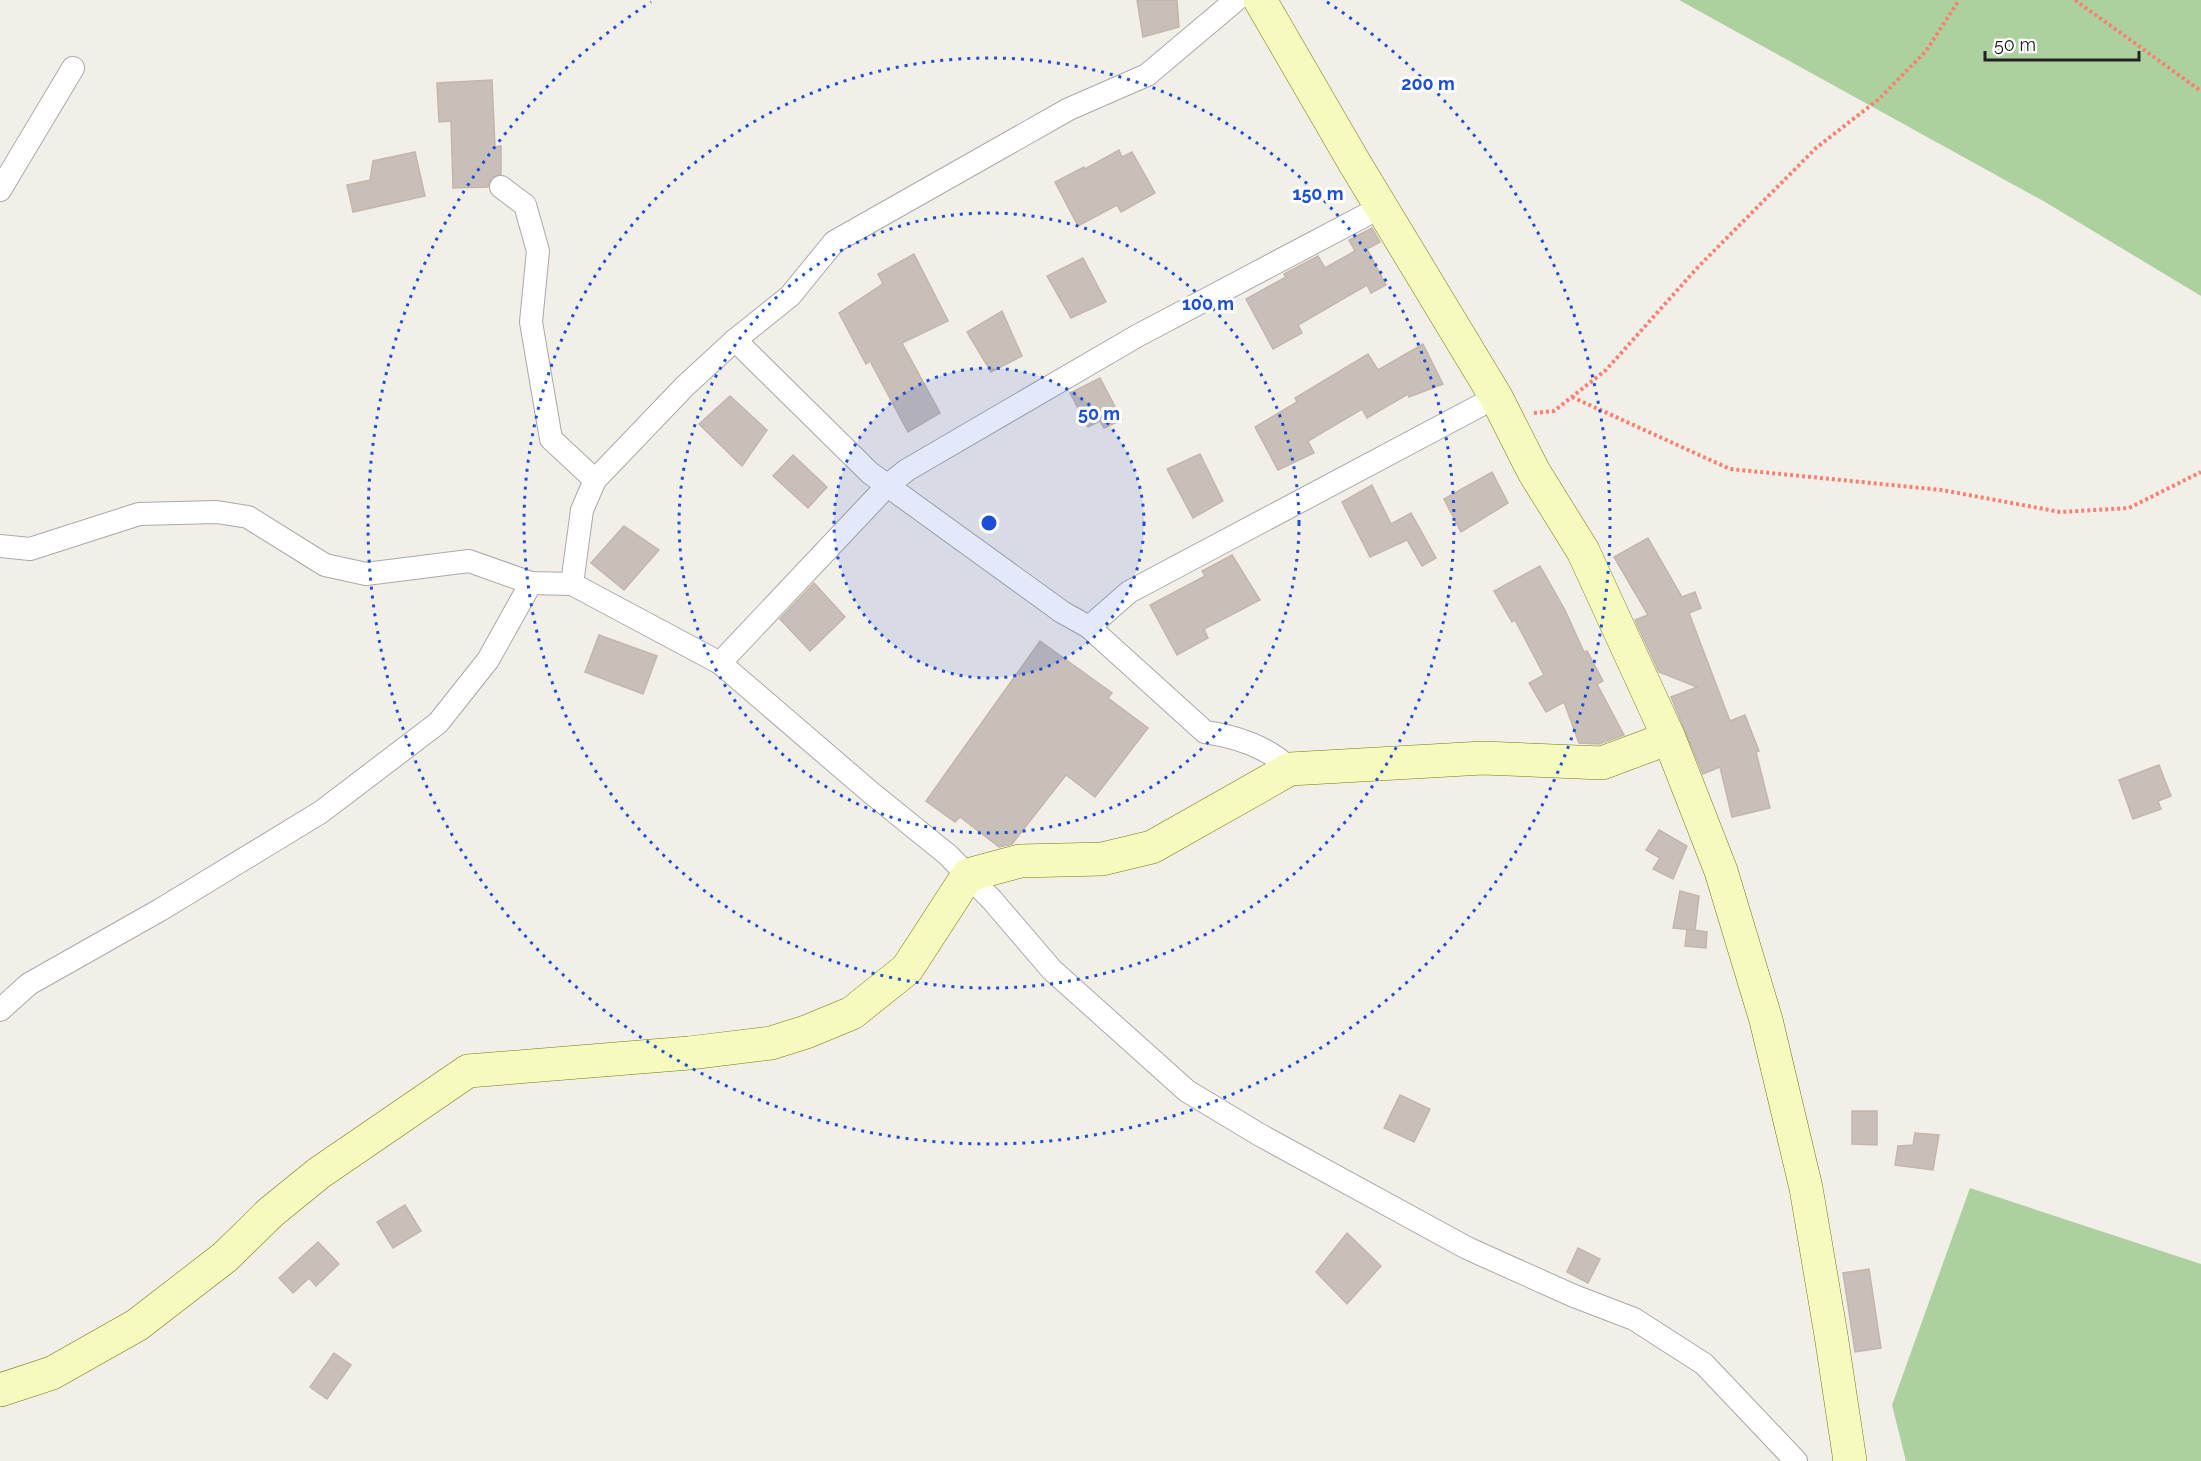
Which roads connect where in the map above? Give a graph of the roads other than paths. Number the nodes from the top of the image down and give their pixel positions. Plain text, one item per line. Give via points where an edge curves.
1 (1236, 0) edge
2 (1260, 0) edge
3 (73, 68) dead end
4 (501, 187) dead end
5 (0, 190) edge
6 (1381, 207) junction
7 (735, 340) junction
8 (1501, 407) junction
9 (595, 480) junction
10 (888, 485) junction
11 (0, 546) edge
12 (531, 583) junction
13 (572, 584) junction
14 (1089, 627) junction
15 (720, 663) junction
16 (1669, 738) junction
17 (1290, 769) junction
18 (968, 875) junction
19 (0, 1010) edge
20 (0, 1390) edge
21 (1796, 1461) edge
22 (1850, 1461) edge

1 - 7 street via 1147,75 1069,109 834,242 790,296
2 - 6 street
3 - 5 street
4 - 9 street via 525,205 538,251 531,322 551,439
6 - 8 street
6 - 10 street via 1137,336 907,470
7 - 9 street
7 - 10 street via 870,473
8 - 14 street via 1129,592
8 - 16 street via 1534,472 1583,550
9 - 13 street via 582,510
10 - 14 street via 1062,612
10 - 15 street
11 - 12 street via 30,549 139,514 217,512 248,517 325,565 366,574 469,561
12 - 13 street
12 - 19 street via 488,660 438,723 321,812 160,910 28,984
13 - 15 street
14 - 17 street via 1205,732 1227,735 1278,757
15 - 18 street
16 - 17 street via 1602,763 1483,759
16 - 22 street via 1721,871 1766,1020 1806,1188
17 - 18 street via 1152,847 1102,859 1020,861
18 - 20 street via 907,969 852,1012 771,1043 468,1071 318,1173 225,1257 137,1325 52,1373
18 - 21 street via 1052,969 1187,1091 1467,1248 1634,1319 1704,1364

